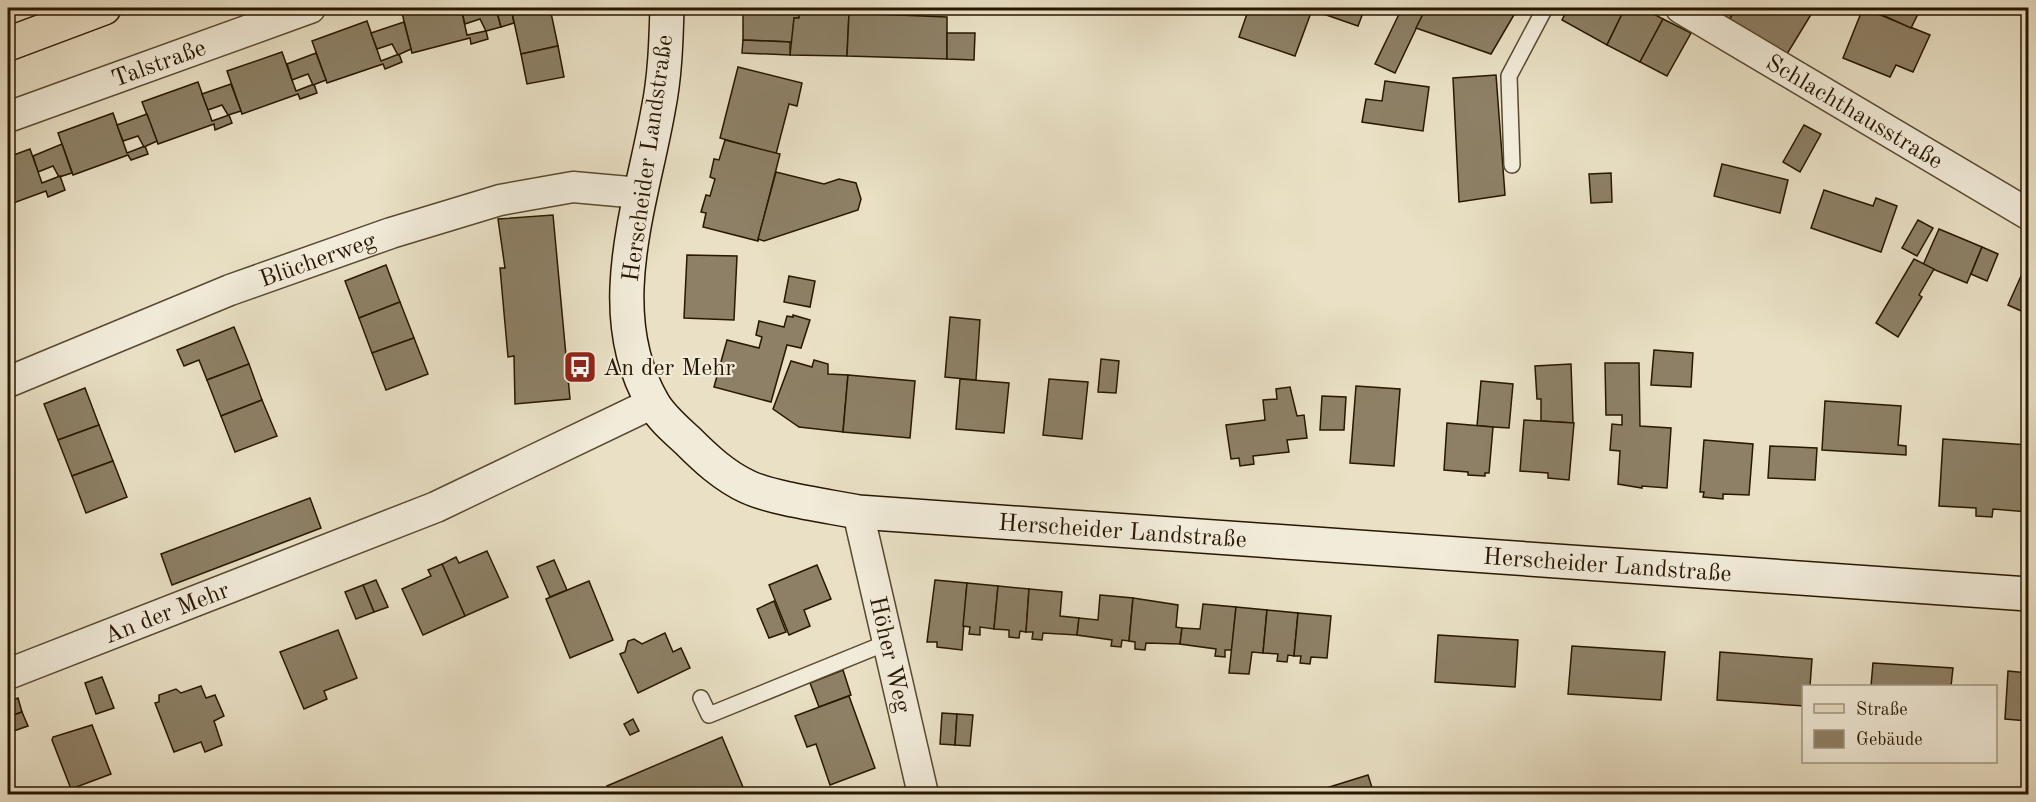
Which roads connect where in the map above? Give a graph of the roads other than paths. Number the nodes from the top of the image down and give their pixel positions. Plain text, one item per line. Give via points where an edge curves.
1 (104, 8) edge
2 (310, 8) edge
3 (667, 8) edge
4 (1545, 8) edge
5 (1681, 8) edge
6 (8, 44) edge
7 (8, 117) edge
8 (1512, 165) dead end
9 (640, 193) junction
10 (2028, 214) edge
11 (8, 382) edge
12 (653, 403) junction
13 (858, 512) junction
14 (2028, 594) edge
15 (886, 643) junction
16 (8, 674) edge
17 (701, 698) dead end
18 (923, 795) edge

1 - 6 main road
2 - 7 street, Talstraße
3 - 9 main road, Herscheider Landstraße via 666,58
4 - 8 lane via 1509,76
5 - 10 street, Schlachthausstraße
9 - 11 street, Blücherweg via 573,188 500,200 391,233 230,290
9 - 12 main road, Herscheider Landstraße via 627,278 628,326 634,356
12 - 13 main road, Herscheider Landstraße via 709,462 748,487
12 - 16 street, An der Mehr via 436,507
13 - 14 main road, Herscheider Landstraße
13 - 15 street, Höher Weg
15 - 17 lane via 708,715
15 - 18 street, Höher Weg

